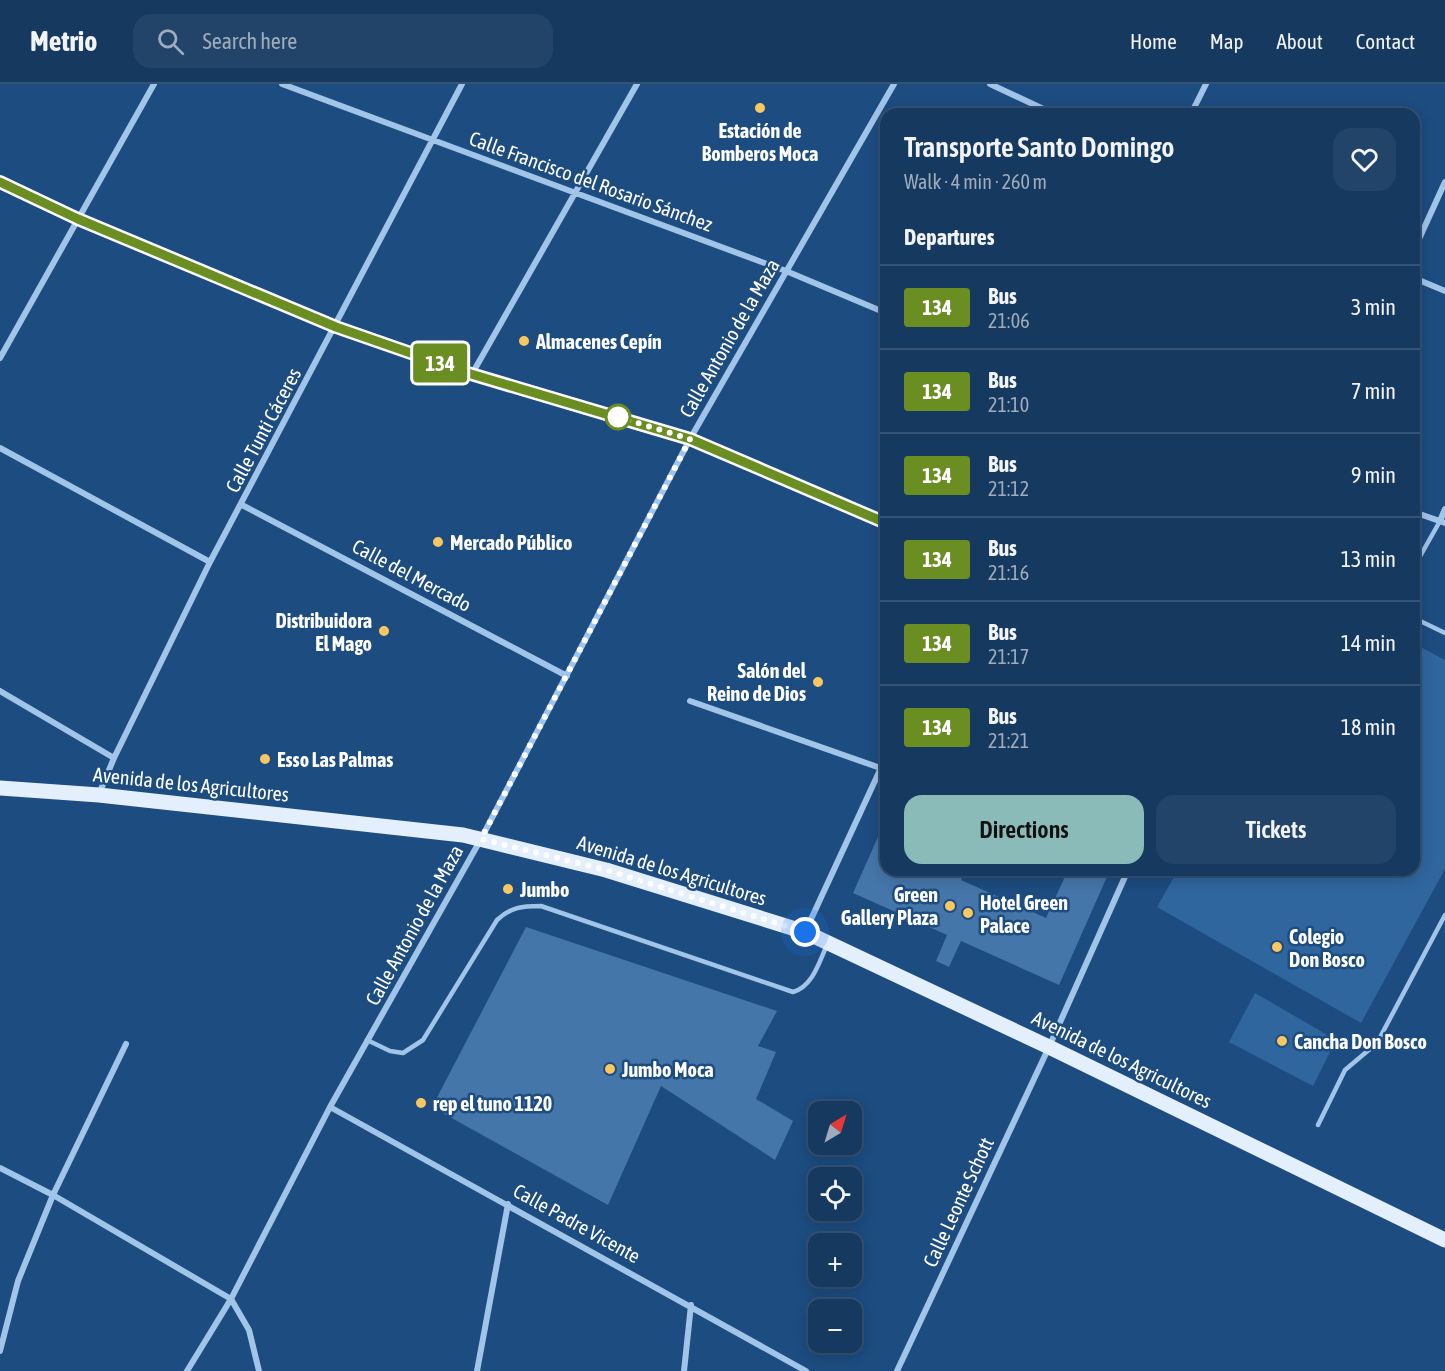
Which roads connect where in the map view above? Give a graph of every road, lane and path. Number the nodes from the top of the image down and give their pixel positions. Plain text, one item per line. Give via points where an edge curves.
1 (154, 84) edge
2 (282, 84) edge
3 (462, 84) edge
4 (637, 84) edge
5 (894, 84) edge
6 (990, 84) edge
7 (1206, 84) edge
8 (880, 108) edge
9 (880, 108) edge
10 (1041, 108) edge
11 (1194, 108) edge
12 (433, 140) junction
13 (0, 182) edge
14 (1445, 182) edge
15 (575, 193) junction
16 (78, 219) junction
17 (1420, 237) edge
18 (786, 271) junction
19 (1420, 281) edge
20 (1445, 291) edge
21 (880, 310) edge
22 (336, 327) junction
23 (0, 358) edge
24 (471, 374) junction
25 (690, 439) junction
26 (0, 448) edge
27 (242, 506) junction
28 (1445, 509) edge
29 (1420, 514) edge
30 (880, 520) edge
31 (1442, 522) edge
32 (1420, 557) edge
33 (210, 562) junction
34 (1420, 621) edge
35 (1445, 633) edge
36 (567, 676) junction
37 (0, 691) edge
38 (690, 700) dead end
39 (114, 758) junction
40 (880, 768) edge
41 (880, 777) edge
42 (0, 788) edge
43 (99, 795) junction
44 (481, 839) junction
45 (1125, 876) edge
46 (1445, 915) edge
47 (805, 932) junction
48 (828, 943) junction
49 (367, 1040) junction
50 (126, 1044) dead end
51 (1049, 1047) junction
52 (330, 1107) junction
53 (1318, 1125) dead end
54 (0, 1168) edge
55 (53, 1195) junction
56 (508, 1204) junction
57 (1445, 1240) edge
58 (231, 1299) junction
59 (691, 1305) junction
60 (0, 1351) edge
61 (187, 1371) edge
62 (259, 1371) edge
63 (477, 1371) edge
64 (684, 1371) edge
65 (806, 1371) edge
66 (897, 1371) edge

1 - 16 street
2 - 12 street, Calle Francisco del Rosario Sánchez
3 - 12 street, Calle Tunti Cáceres
4 - 15 street
5 - 9 street, Calle Antonio de la Maza
6 - 10 street
7 - 11 street
8 - 18 street, Calle Antonio de la Maza
12 - 15 street, Calle Francisco del Rosario Sánchez
12 - 22 street, Calle Tunti Cáceres
13 - 16 street
14 - 17 street
15 - 18 street, Calle Francisco del Rosario Sánchez
15 - 24 street
16 - 22 street
16 - 23 street
18 - 21 street, Calle Francisco del Rosario Sánchez
18 - 25 street, Calle Antonio de la Maza
19 - 20 street
22 - 24 street
22 - 27 street, Calle Tunti Cáceres
24 - 25 street
25 - 30 street
25 - 36 street, Calle Antonio de la Maza
26 - 33 street
27 - 33 street, Calle Tunti Cáceres
27 - 36 street, Calle del Mercado
28 - 31 street
29 - 31 street
31 - 32 lane
33 - 39 street, Calle Tunti Cáceres
34 - 35 lane
36 - 44 street, Calle Antonio de la Maza
37 - 39 street
38 - 40 street
39 - 43 street, Calle Tunti Cáceres
41 - 47 street
42 - 43 main road, Avenida de los Agricultores
43 - 44 main road, Avenida de los Agricultores
44 - 47 main road, Avenida de los Agricultores via 606,870
44 - 49 street, Calle Antonio de la Maza
45 - 51 street, Calle Leonte Schott
46 - 53 lane via 1377,1043 1345,1070
47 - 48 main road, Avenida de los Agricultores
48 - 49 lane via 811,980 803,989 793,992 541,906 516,907 497,920 423,1040 403,1053
48 - 51 main road, Avenida de los Agricultores
49 - 52 street, Calle Antonio de la Maza
50 - 55 street
51 - 57 main road, Avenida de los Agricultores
51 - 66 street, Calle Leonte Schott
52 - 56 street, Calle Padre Vicente
52 - 58 street, Calle Antonio de la Maza
54 - 55 street
55 - 58 street
55 - 60 street via 18,1281
56 - 59 street, Calle Padre Vicente
56 - 63 street
58 - 61 street, Calle Antonio de la Maza
58 - 62 street via 249,1330
59 - 64 street
59 - 65 street, Calle Padre Vicente

